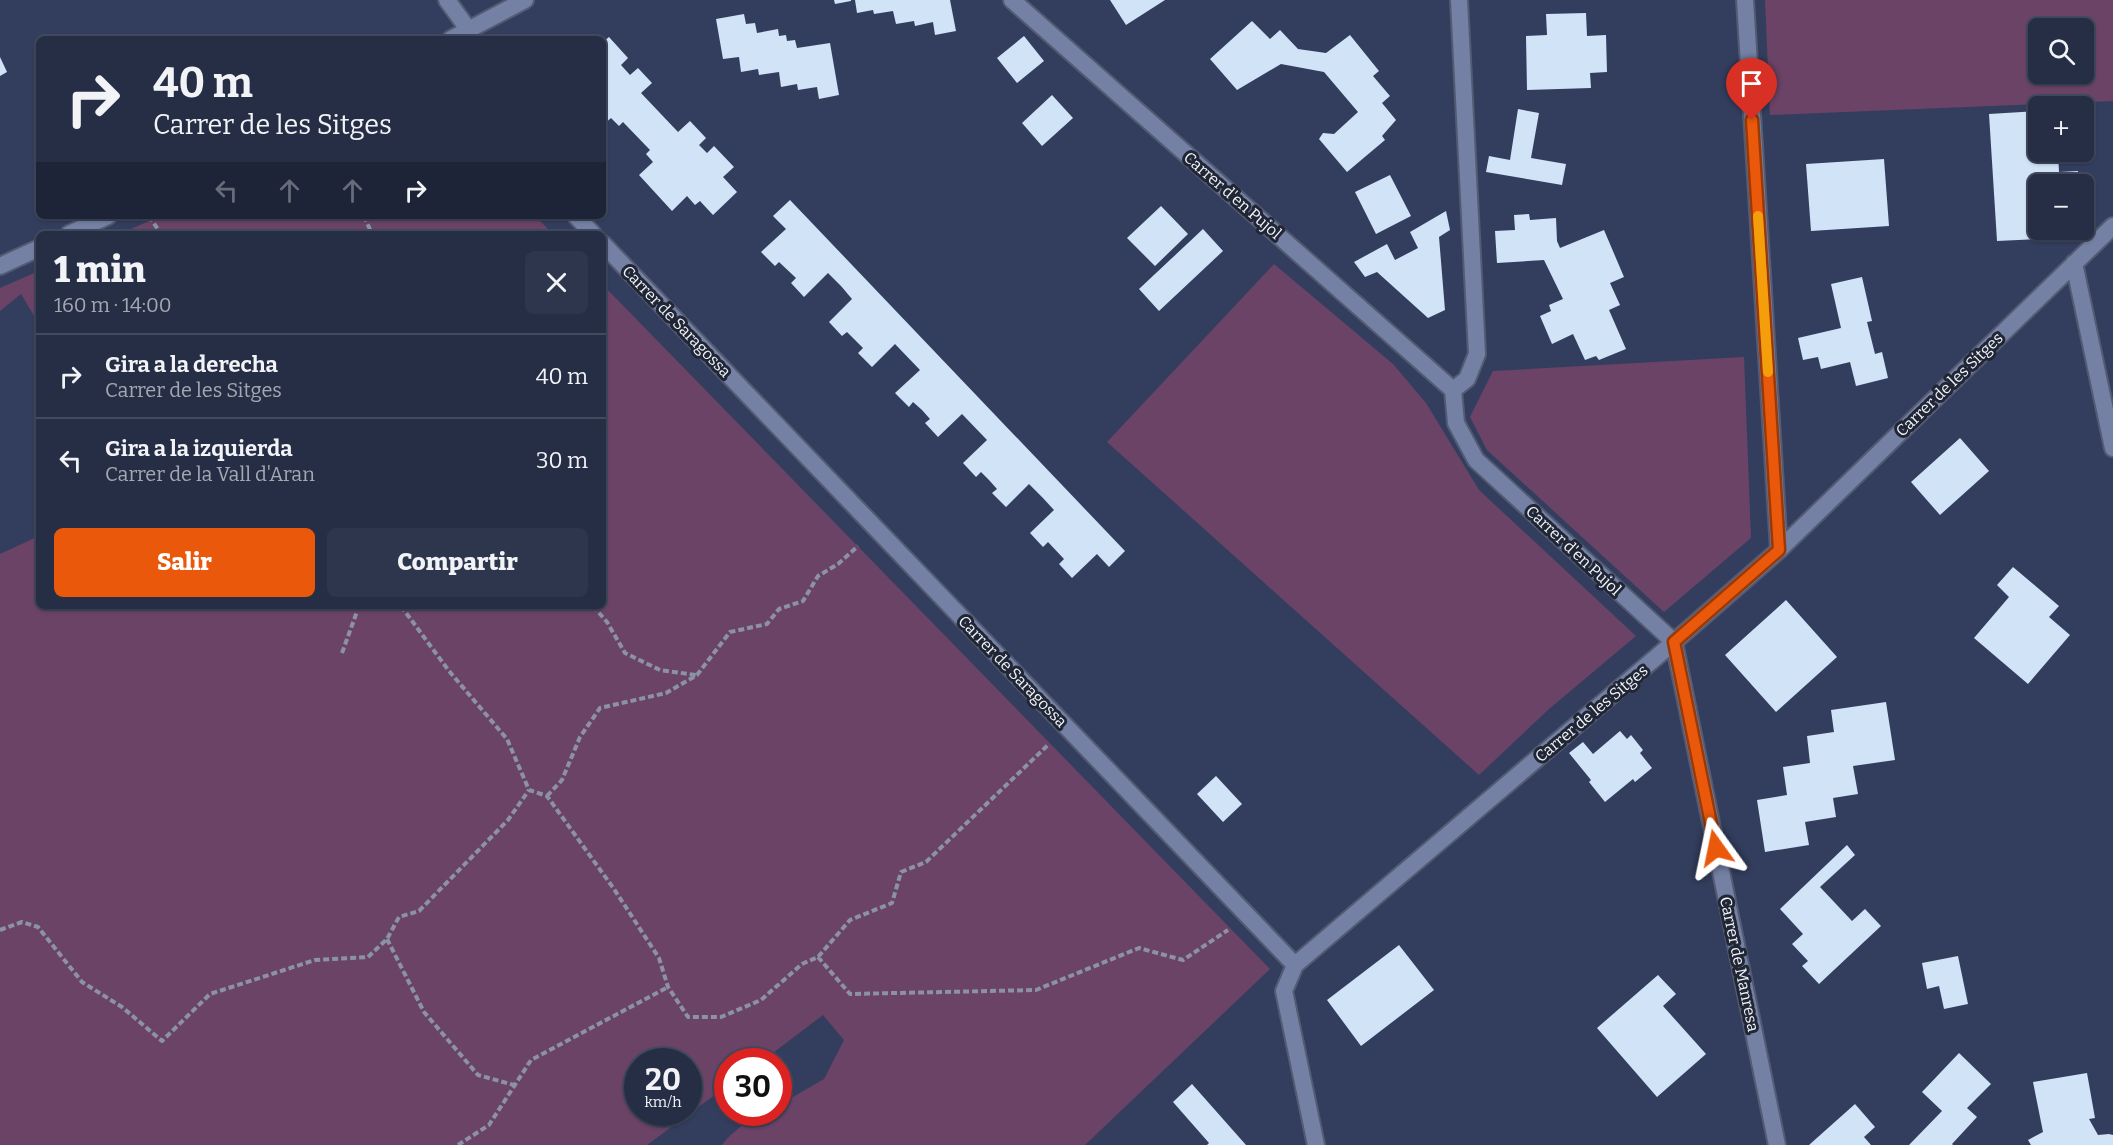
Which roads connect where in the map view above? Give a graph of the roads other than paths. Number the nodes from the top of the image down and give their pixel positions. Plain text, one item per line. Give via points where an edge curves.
1 (447, 0) edge
2 (525, 0) edge
3 (1012, 0) edge
4 (1459, 0) edge
5 (1745, 0) edge
6 (468, 29) junction
7 (456, 36) edge
8 (102, 219) edge
9 (579, 219) edge
10 (2113, 226) edge
11 (76, 231) edge
12 (590, 231) edge
13 (606, 247) edge
14 (36, 249) edge
15 (2074, 263) junction
16 (0, 266) edge
17 (1453, 390) junction
18 (2113, 448) edge
19 (1779, 550) junction
20 (1674, 642) junction
21 (1295, 965) junction
22 (1316, 1145) edge
23 (1777, 1145) edge

1 - 6 street
2 - 6 street
3 - 17 street, Carrer d'en Pujol
4 - 17 street via 1477,354 1467,379
5 - 19 street
6 - 7 street
8 - 11 street
9 - 12 street
10 - 15 street, Carrer de les Sitges
13 - 21 street, Carrer de Saragossa
14 - 16 street
15 - 18 street
15 - 19 street, Carrer de les Sitges
17 - 20 street, Carrer d'en Pujol via 1456,423 1476,460
19 - 20 street, Carrer de les Sitges
20 - 21 street, Carrer de les Sitges
20 - 23 street, Carrer de Manresa
21 - 22 street via 1284,991

